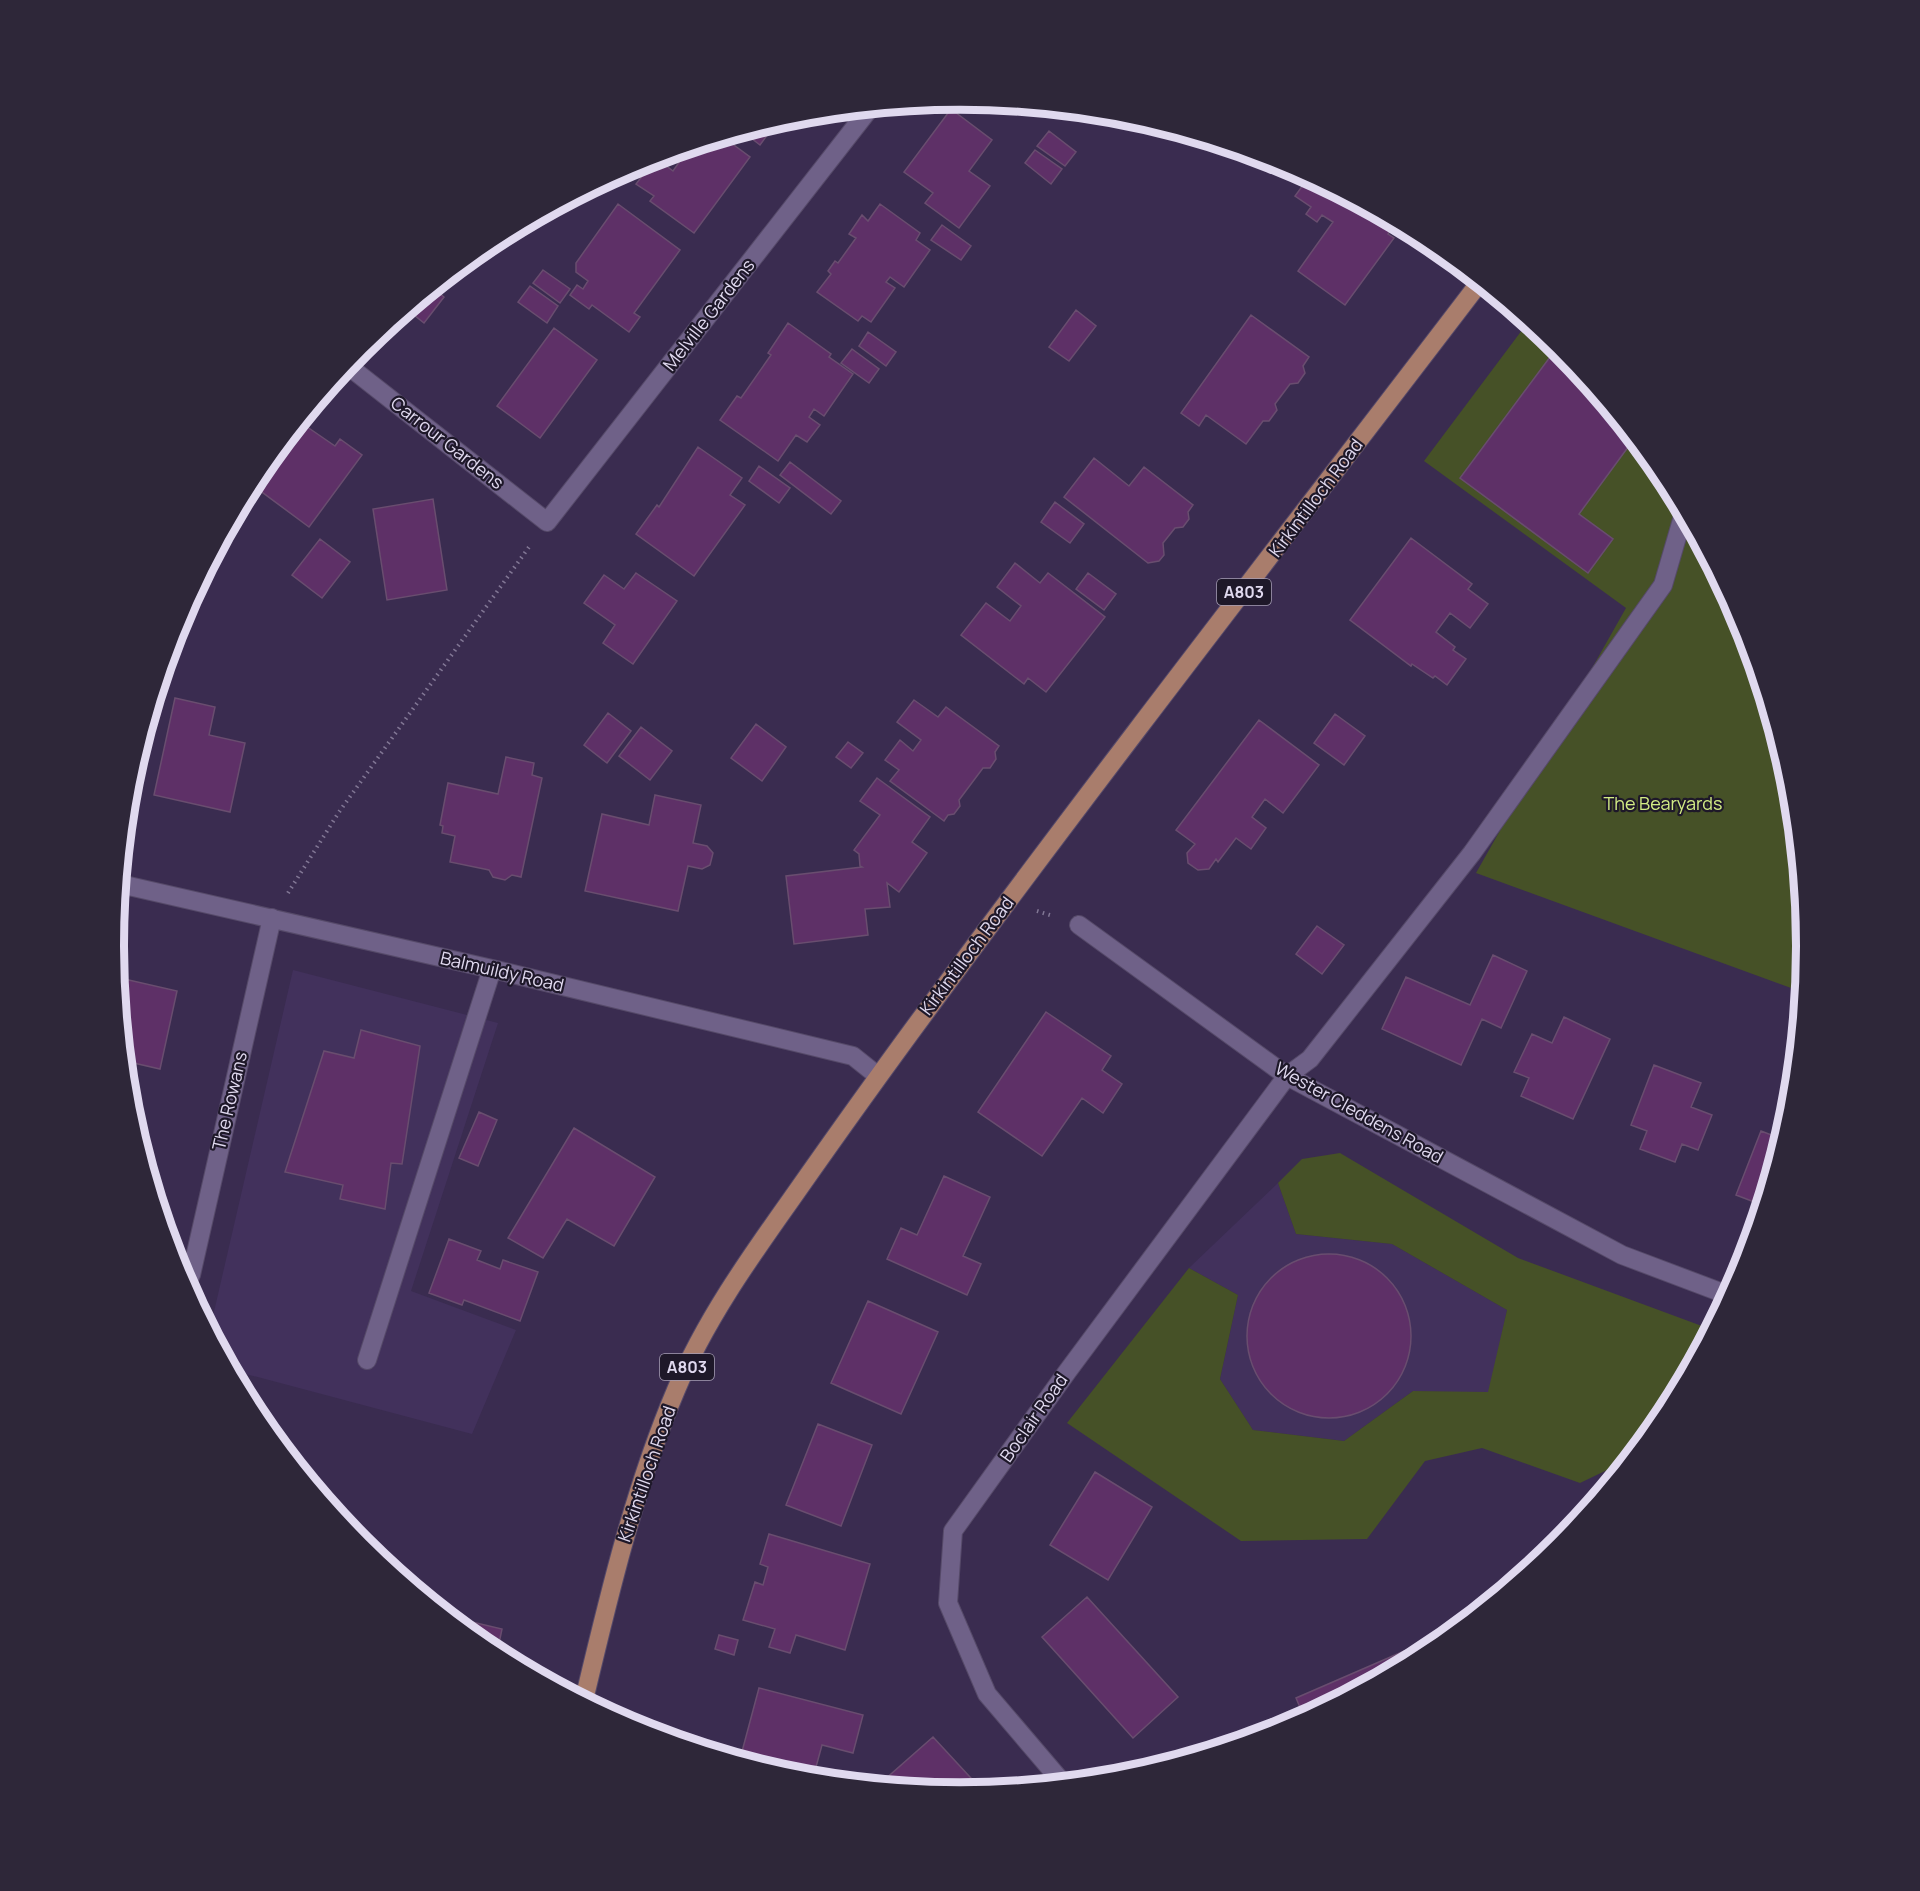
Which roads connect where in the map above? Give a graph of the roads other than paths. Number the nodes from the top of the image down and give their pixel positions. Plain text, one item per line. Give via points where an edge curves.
1 (864, 116) edge
2 (1476, 288) edge
3 (354, 370) edge
4 (547, 522) joint
5 (1681, 523) edge
6 (127, 885) edge
7 (272, 918) junction
8 (1079, 925) road end
9 (492, 969) junction
10 (878, 1076) junction
11 (1287, 1076) junction
12 (191, 1271) edge
13 (1720, 1292) edge
14 (367, 1360) dead end
15 (586, 1693) edge
16 (1056, 1775) edge

1 - 4 street, Melville Gardens
2 - 10 main road, Kirkintilloch Road / A803
3 - 4 street, Carrour Gardens
5 - 11 street, Boclair Road via 1663,585 1472,853 1310,1059
6 - 7 street, Balmuildy Road
7 - 9 street, Balmuildy Road
7 - 12 street, The Rowans
8 - 11 street, Wester Cleddens Road
9 - 10 street, Balmuildy Road via 853,1056
9 - 14 street
10 - 15 main road, Kirkintilloch Road / A803 via 767,1234 698,1344 676,1389 632,1514
11 - 13 street, Wester Cleddens Road via 1622,1255
11 - 16 street, Boclair Road via 1067,1372 954,1532 948,1603 987,1694

